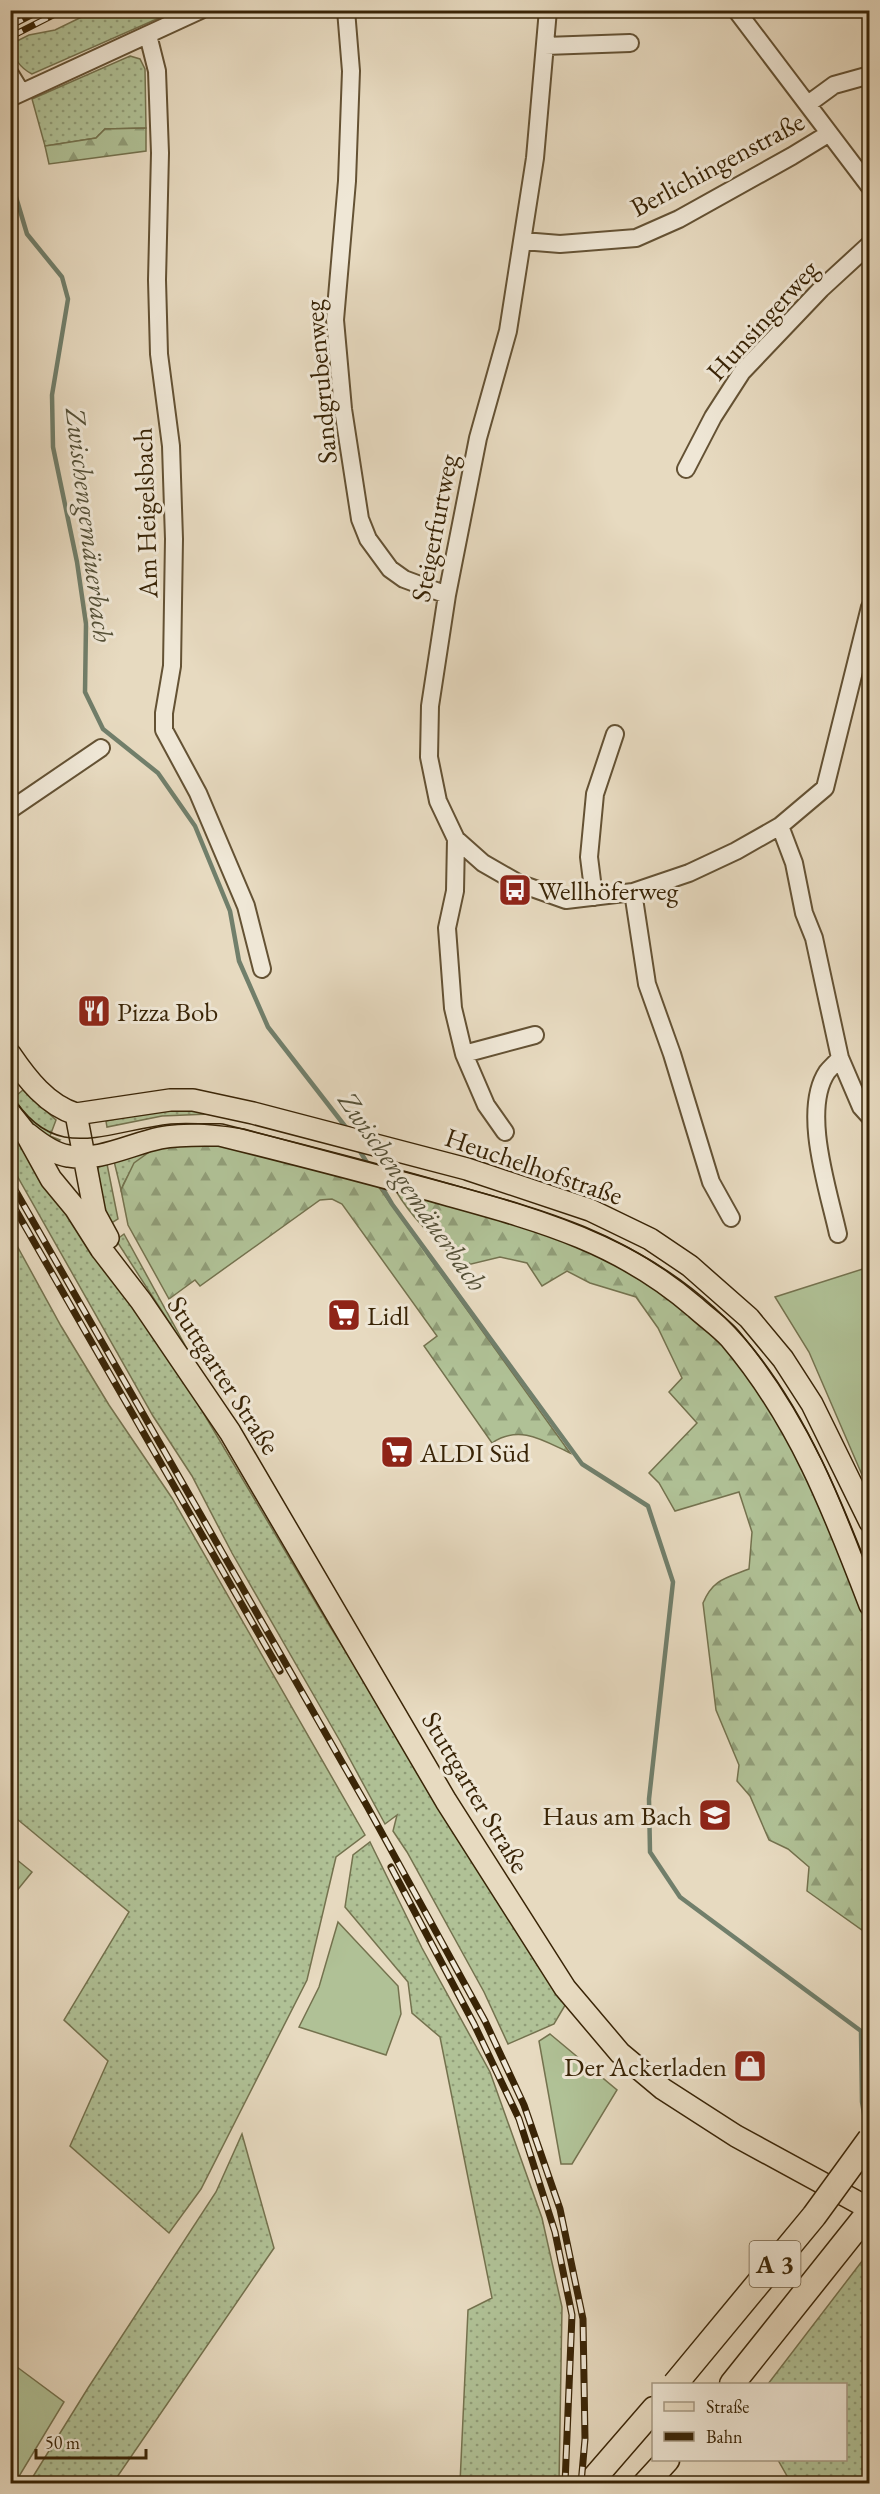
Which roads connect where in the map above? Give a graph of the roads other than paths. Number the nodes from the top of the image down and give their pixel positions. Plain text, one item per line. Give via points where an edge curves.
1 (201, 10) edge
2 (346, 10) edge
3 (548, 10) edge
4 (736, 10) edge
5 (148, 35) junction
6 (630, 43) dead end
7 (545, 46) junction
8 (10, 74) edge
9 (870, 75) edge
10 (16, 95) edge
11 (808, 104) junction
12 (828, 134) junction
13 (870, 187) edge
14 (523, 241) junction
15 (870, 244) edge
16 (686, 469) dead end
17 (447, 595) junction
18 (870, 607) edge
19 (615, 734) dead end
20 (101, 748) dead end
21 (10, 810) edge
22 (780, 826) junction
23 (456, 839) junction
24 (633, 892) junction
25 (594, 897) junction
26 (262, 969) dead end
27 (535, 1035) dead end
28 (10, 1054) edge
29 (464, 1054) junction
30 (840, 1058) junction
31 (10, 1113) edge
32 (76, 1114) junction
33 (870, 1118) edge
34 (25, 1132) junction
35 (505, 1132) dead end
36 (76, 1156) junction
37 (75, 1208) junction
38 (731, 1218) dead end
39 (838, 1234) dead end
40 (141, 1301) junction
41 (870, 1522) edge
42 (870, 1605) edge
43 (870, 2139) edge
44 (870, 2210) edge
45 (677, 2383) edge
46 (734, 2383) edge
47 (652, 2411) edge
48 (666, 2461) edge
49 (589, 2484) edge
50 (645, 2484) edge

1 - 5 street
2 - 17 street, Sandgrubenweg via 351,71 347,181 335,320 343,409 360,519 368,539 390,569 404,579
3 - 7 street, Steigerfurtweg
4 - 11 street
5 - 10 street
5 - 26 street, Am Heigelsbach via 157,71 159,354 171,446 174,539 172,666 164,729 198,793 246,906
6 - 7 street
7 - 14 street, Steigerfurtweg
8 - 10 street
9 - 11 street via 834,86
11 - 12 street
12 - 13 street
12 - 14 street, Berlichingenstraße via 690,213 636,238 560,244
14 - 17 street, Steigerfurtweg via 508,331 478,438
15 - 16 street, Hunsingerweg via 742,372 712,417
17 - 23 street, Steigerfurtweg via 430,706 429,757 438,801
18 - 22 street via 825,788
19 - 25 street via 595,794 589,857
20 - 21 street
22 - 24 street via 689,873
22 - 30 street via 814,938
23 - 25 street via 483,863 546,895 566,900
23 - 29 street, Steigerfurtweg via 454,891 447,928 453,1008
24 - 25 street
24 - 38 street via 647,984 711,1182
27 - 29 street
28 - 32 main road via 38,1090 64,1111
29 - 35 street, Steigerfurtweg via 486,1106
30 - 33 street via 861,1107
30 - 39 street via 826,1073 817,1113 819,1144
31 - 34 main road, Stuttgarter Straße
32 - 36 main road, Stuttgarter Straße
32 - 41 main road, Heuchelhofstraße via 194,1100 467,1169 590,1210 650,1239 690,1266 749,1318 783,1359 812,1404
34 - 36 main road, Stuttgarter Straße via 42,1145
34 - 37 main road, Stuttgarter Straße via 51,1179
36 - 37 main road, Stuttgarter Straße via 67,1182
36 - 40 main road, Stuttgarter Straße via 95,1214
36 - 42 main road, Heuchelhofstraße via 160,1138 220,1135 545,1222 633,1262 671,1286 728,1336 760,1376 788,1419 830,1501
37 - 40 main road, Stuttgarter Straße via 101,1250
40 - 44 main road, Stuttgarter Straße via 246,1459 446,1801 565,1988 620,2053 663,2089 736,2136
43 - 45 highway, A 3, bridge via 814,2216
44 - 46 highway, A 3
47 - 49 highway
48 - 50 highway

